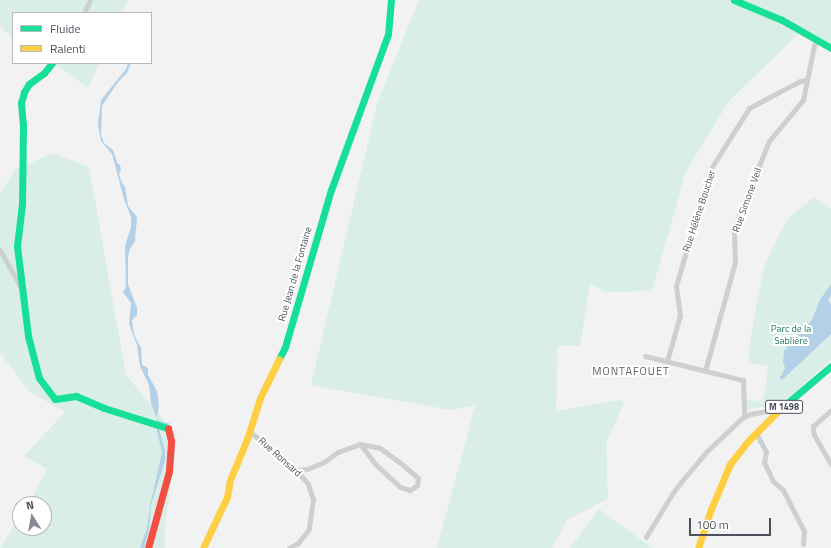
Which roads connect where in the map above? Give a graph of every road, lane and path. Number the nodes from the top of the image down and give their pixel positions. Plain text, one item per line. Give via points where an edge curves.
1 (90, 0) edge
2 (391, 0) edge
3 (734, 0) edge
4 (84, 12) edge
5 (817, 40) junction
6 (831, 48) edge
7 (51, 64) edge
8 (807, 80) junction
9 (0, 250) edge
10 (23, 290) junction
11 (645, 356) dead end
12 (667, 361) junction
13 (831, 366) edge
14 (705, 370) junction
15 (831, 410) edge
16 (775, 414) junction
17 (744, 416) junction
18 (249, 430) junction
19 (756, 433) junction
20 (360, 444) junction
21 (831, 465) edge
22 (296, 470) junction
23 (646, 537) dead end
24 (803, 544) dead end
25 (148, 548) edge
26 (203, 548) edge
27 (290, 548) edge
28 (698, 548) edge

1 - 4 street
2 - 18 street, Rue Jean de la Fontaine via 388,34 331,190 285,347 260,398
3 - 5 street via 782,20
5 - 6 street
5 - 8 street, Rue Simone Veil
7 - 10 street via 29,84 21,103 22,204 17,246
8 - 12 street, Rue Hélène Boucher via 801,80 749,108 710,170 676,286 680,315
8 - 14 street, Rue Simone Veil via 801,105 769,141 736,224 735,262
9 - 10 street
10 - 25 street via 28,336 39,378 55,399 76,396 104,408 168,428 171,441 169,471
11 - 12 street
12 - 14 street
13 - 16 street, M 1498
14 - 17 street via 743,380
15 - 21 street via 813,426 814,435
16 - 17 street via 767,411
16 - 19 street, M 1498
17 - 23 street via 705,453 686,476
18 - 22 street, Rue Ronsard
18 - 26 street, Rue Jean de la Fontaine via 230,480 227,497
19 - 24 street via 766,452 764,462 773,481 783,490 804,531
19 - 28 street, M 1498 via 730,464 720,484
20 - 20 street via 380,448 418,478 417,485 410,490 400,487 376,465
20 - 22 street via 338,452 324,462 307,469
22 - 27 street, Rue Ronsard via 308,484 313,499 312,515 309,529 298,543

